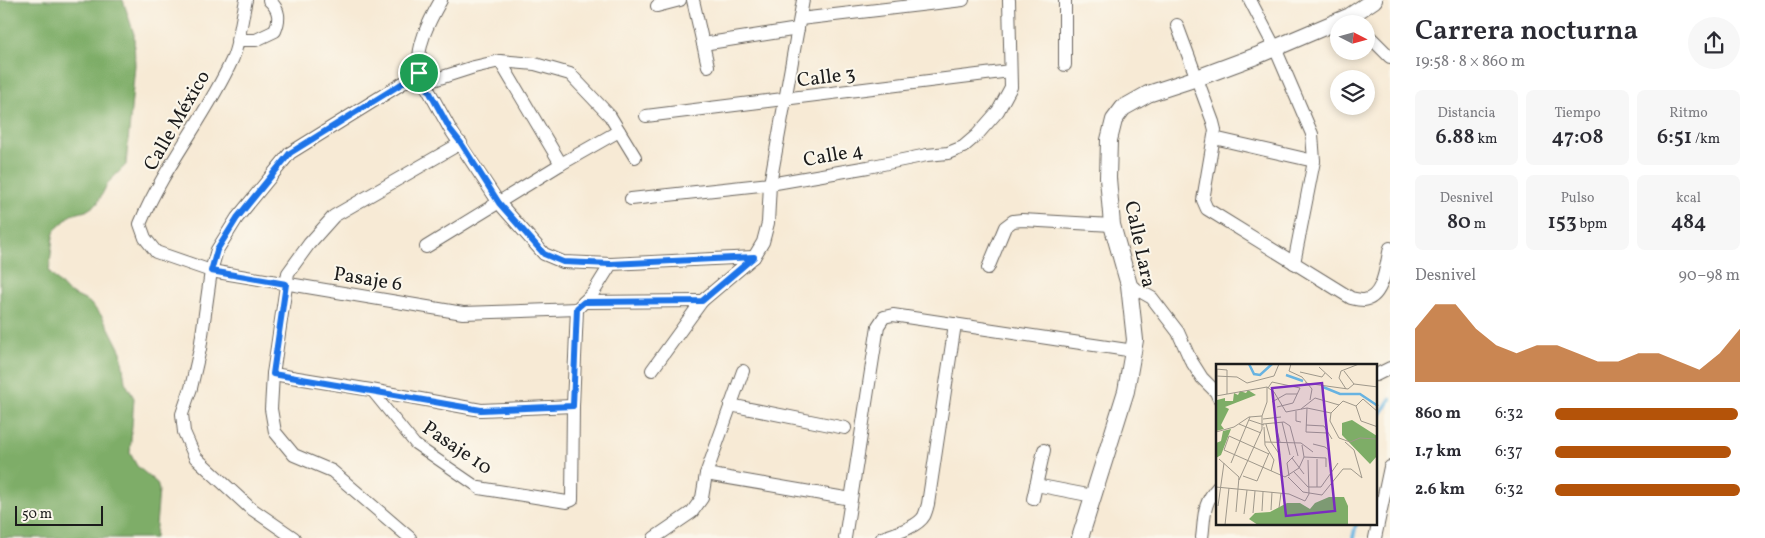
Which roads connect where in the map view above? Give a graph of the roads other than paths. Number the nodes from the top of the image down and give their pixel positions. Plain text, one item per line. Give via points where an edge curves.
1 (246, 0) edge
2 (270, 0) edge
3 (441, 0) edge
4 (680, 0) edge
5 (693, 0) edge
6 (803, 0) edge
7 (963, 0) edge
8 (1009, 0) edge
9 (1065, 0) edge
10 (1250, 0) edge
11 (1374, 0) edge
12 (657, 6) dead end
13 (1359, 15) edge
14 (799, 24) junction
15 (1177, 25) dead end
16 (1330, 29) edge
17 (237, 40) junction
18 (1375, 41) edge
19 (703, 44) junction
20 (1275, 48) junction
21 (1390, 57) edge
22 (500, 60) junction
23 (1066, 65) dead end
24 (708, 66) dead end
25 (1010, 71) junction
26 (422, 78) junction
27 (1198, 78) junction
28 (785, 100) junction
29 (646, 116) dead end
30 (619, 131) junction
31 (1214, 138) junction
32 (461, 143) junction
33 (634, 157) dead end
34 (1314, 162) junction
35 (560, 164) junction
36 (770, 184) junction
37 (631, 199) dead end
38 (499, 203) junction
39 (1112, 225) junction
40 (426, 247) dead end
41 (1390, 248) edge
42 (156, 252) joint
43 (754, 257) junction
44 (1294, 263) junction
45 (611, 264) junction
46 (988, 268) dead end
47 (211, 271) junction
48 (286, 284) junction
49 (1129, 285) junction
50 (702, 301) junction
51 (580, 305) junction
52 (955, 324) junction
53 (1134, 351) junction
54 (1390, 368) edge
55 (652, 370) dead end
56 (742, 371) dead end
57 (273, 374) junction
58 (1378, 374) edge
59 (371, 390) junction
60 (1216, 393) edge
61 (730, 405) junction
62 (573, 406) junction
63 (845, 428) dead end
64 (1044, 450) dead end
65 (1390, 467) edge
66 (706, 474) junction
67 (1036, 485) junction
68 (478, 488) joint
69 (1216, 489) edge
70 (1093, 496) junction
71 (850, 499) junction
72 (1033, 499) dead end
73 (1378, 524) edge
74 (899, 536) edge
75 (294, 538) edge
76 (410, 538) edge
77 (654, 538) edge
78 (845, 538) edge
79 (882, 538) edge
80 (1080, 538) edge
81 (1202, 538) edge

1 - 17 street, Calle México
2 - 17 street via 278,11 275,31 256,40
3 - 26 street via 423,36 418,64
4 - 12 street
5 - 19 street
6 - 14 street
7 - 14 street
8 - 25 street
9 - 23 street
10 - 20 street
11 - 13 street, Calle Lara
14 - 19 street
14 - 28 street
15 - 27 street
16 - 20 street, Calle Lara
17 - 42 street, Calle México via 233,58 140,224 145,238
18 - 21 street
19 - 24 street
20 - 27 street, Calle Lara
20 - 34 street via 1312,134
22 - 26 street
22 - 30 street via 535,64 570,74 610,116
22 - 35 street
25 - 28 street, Calle 3
25 - 36 street, Calle 4 via 1011,87 998,111 963,146 948,153
26 - 32 street
26 - 47 street via 290,153 237,218 217,250
27 - 31 street via 1214,122
27 - 39 street, Calle Lara via 1148,94 1123,108 1114,120 1109,140 1108,178
28 - 29 street, Calle 3
28 - 36 street
30 - 33 street
30 - 35 street
31 - 34 street
31 - 44 street via 1204,205
32 - 38 street
32 - 48 street via 334,216 288,273
34 - 44 street
35 - 38 street
36 - 37 street, Calle 4
36 - 43 street via 768,223
38 - 40 street
38 - 45 street via 544,254 563,262
39 - 46 street via 1013,221 1005,227
39 - 49 street, Calle Lara
41 - 44 street via 1380,287 1374,296 1363,300 1351,298
42 - 47 street, Pasaje 6
43 - 45 street
43 - 50 street
45 - 51 street via 593,293
47 - 48 street, Pasaje 6
47 - 75 street via 200,349 182,414 184,432 195,457 248,507
48 - 51 street, Pasaje 6 via 463,313
48 - 57 street
49 - 53 street, Calle Lara
49 - 60 street via 1152,298 1178,332 1202,378
50 - 51 street, Pasaje 6
50 - 55 street
51 - 62 street
52 - 53 street
52 - 71 street via 893,315 884,318 878,326
52 - 74 street via 928,504 924,517
53 - 70 street, Calle Lara via 1126,391
54 - 58 street
56 - 61 street
57 - 59 street
57 - 76 street via 271,409 275,432 294,455 332,471
59 - 62 street via 481,410
59 - 68 street, Pasaje 10 via 415,444
61 - 63 street
61 - 66 street
62 - 68 street, Pasaje 10 via 573,498 570,501
64 - 67 street
65 - 73 street
66 - 71 street
66 - 77 street via 698,506
67 - 70 street
67 - 72 street
69 - 81 street via 1209,496 1205,509
70 - 80 street, Calle Lara
71 - 78 street
74 - 79 street

